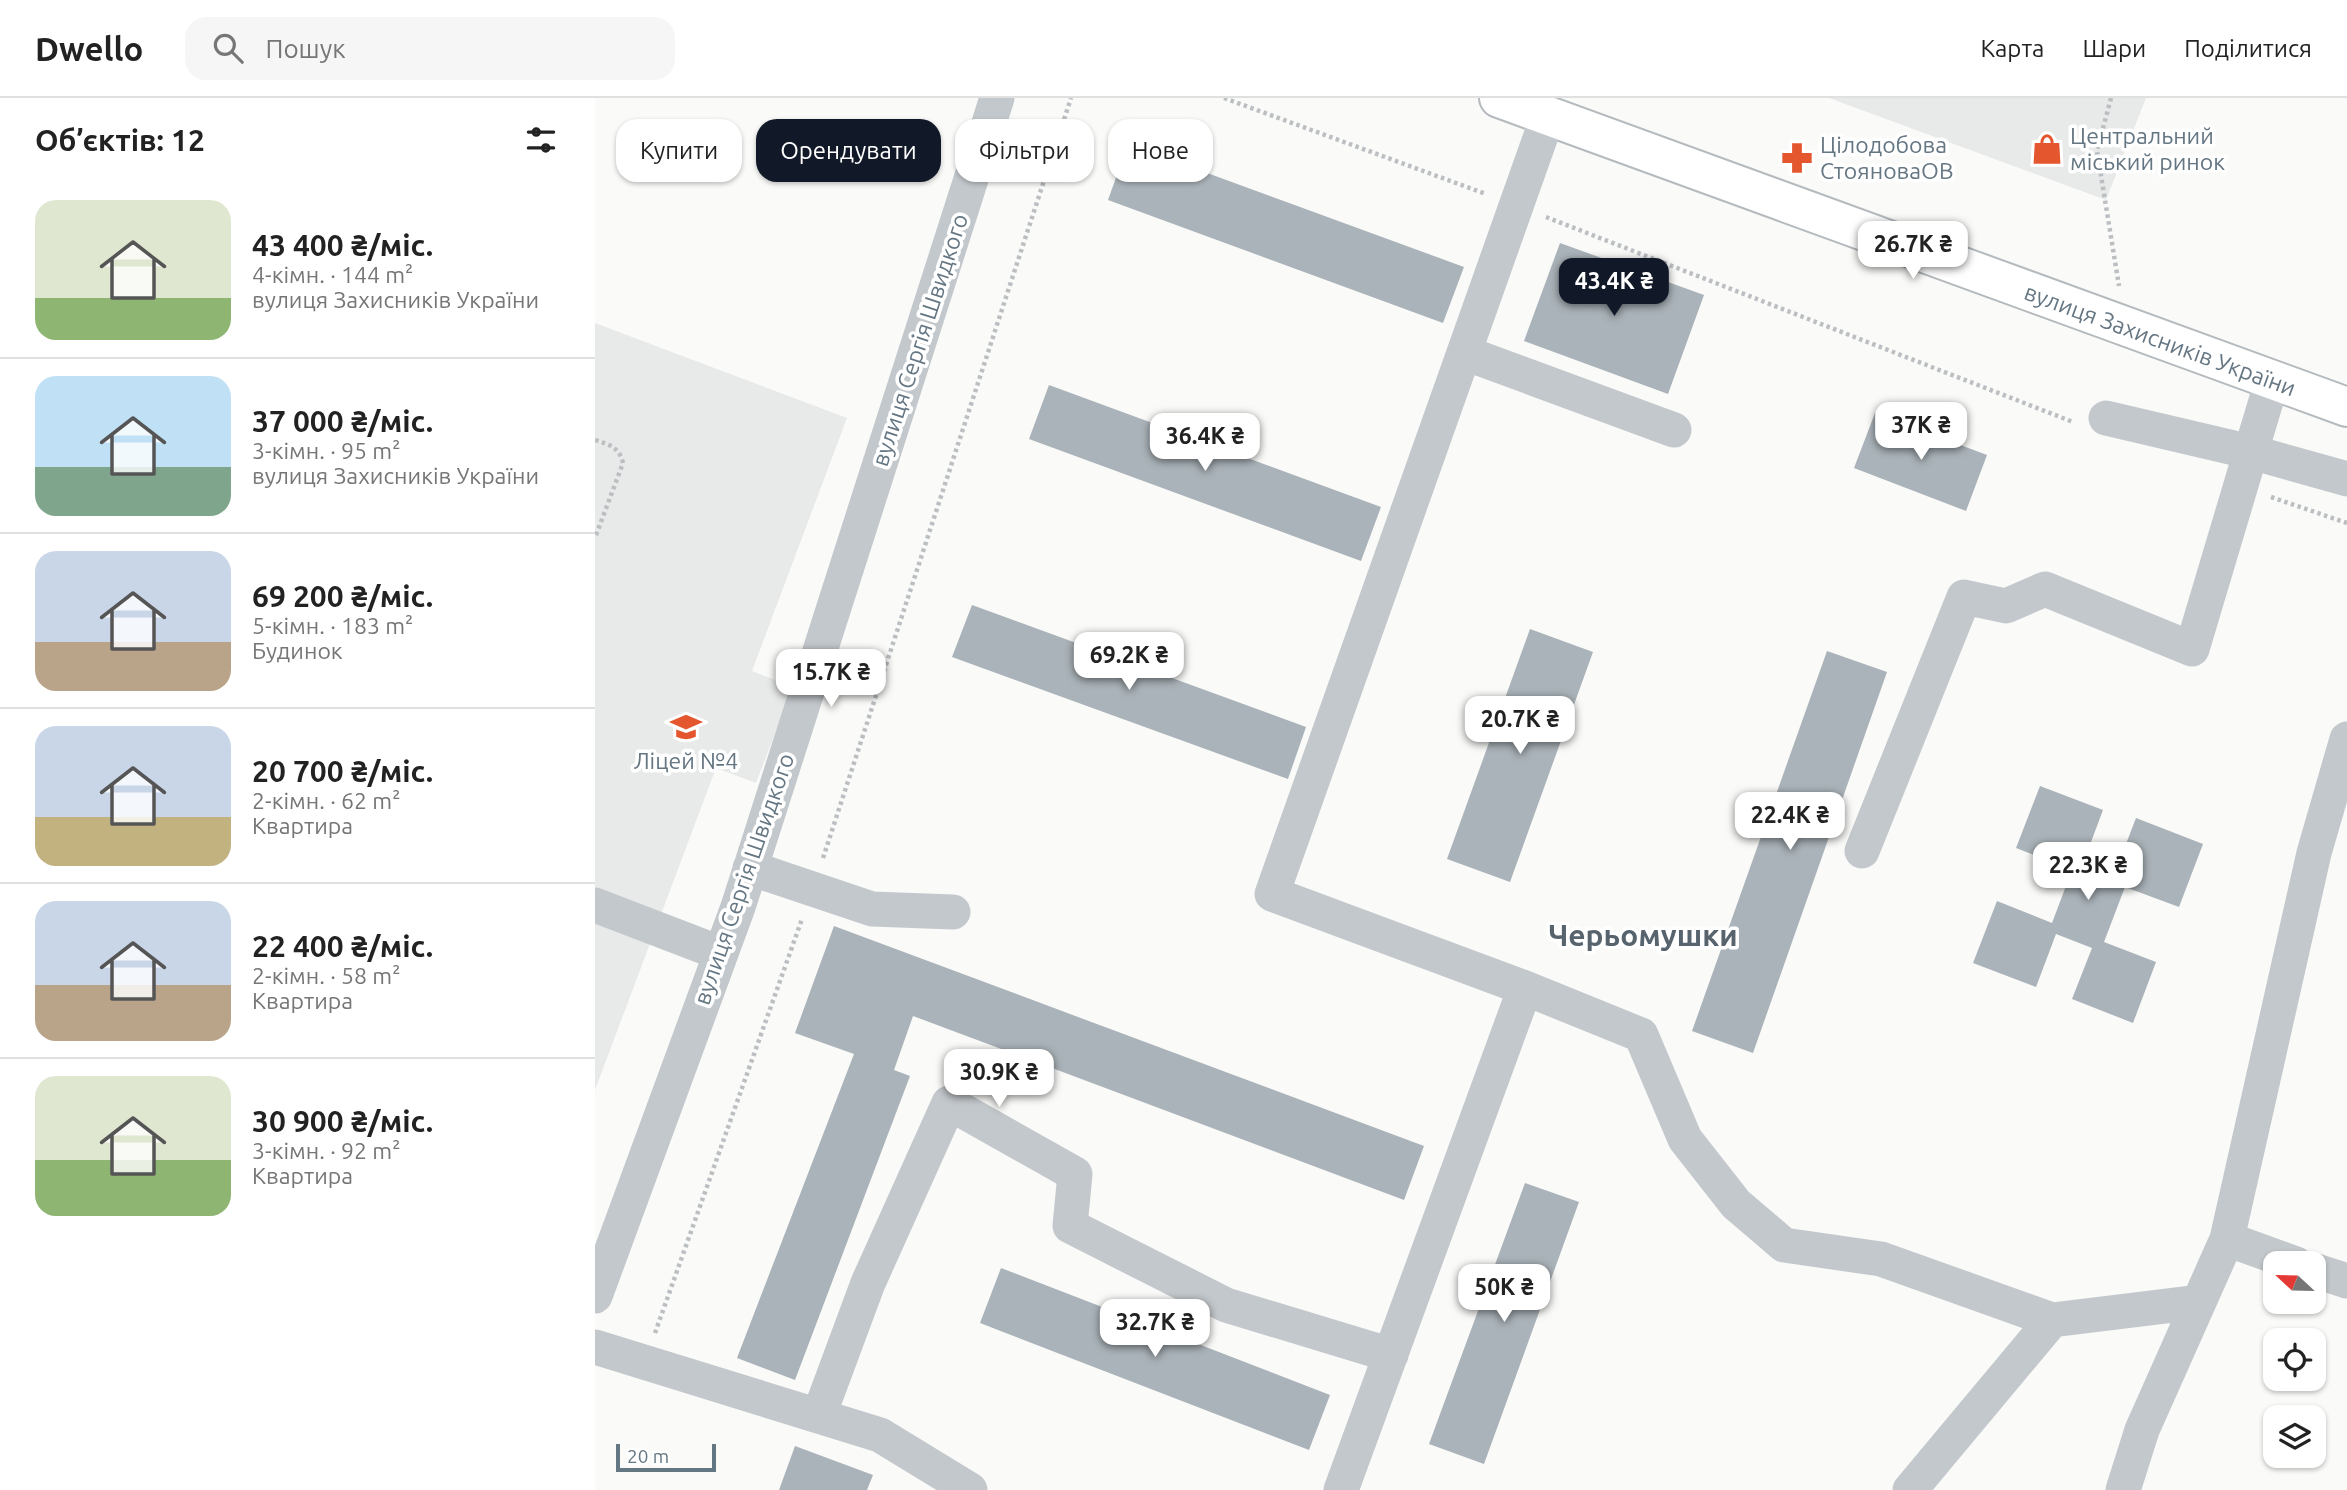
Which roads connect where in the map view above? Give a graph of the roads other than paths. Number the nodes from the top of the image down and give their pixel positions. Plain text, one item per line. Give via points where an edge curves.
1 (997, 98) edge
2 (1499, 98) edge
3 (1548, 116) junction
4 (1465, 353) junction
5 (2271, 381) junction
6 (2347, 407) edge
7 (2096, 422) road end
8 (1674, 430) dead end
9 (2251, 452) junction
10 (2347, 479) edge
11 (2347, 738) edge
12 (1862, 850) dead end
13 (750, 868) junction
14 (595, 905) edge
15 (953, 912) dead end
16 (720, 953) junction
17 (1525, 988) junction
18 (2227, 1239) junction
19 (2263, 1252) edge
20 (2326, 1274) edge
21 (2347, 1281) edge
22 (595, 1296) edge
23 (2199, 1302) junction
24 (2052, 1320) junction
25 (595, 1347) edge
26 (1391, 1355) junction
27 (819, 1415) junction
28 (970, 1490) edge
29 (1341, 1490) edge
30 (1910, 1490) edge
31 (2123, 1490) edge

1 - 13 street, вулиця Сергія Швидкого
2 - 3 main road, вулиця Захисників України
3 - 4 street
3 - 5 main road, вулиця Захисників України
4 - 8 street
4 - 17 street via 1272,894
5 - 6 main road, вулиця Захисників України
5 - 9 street
7 - 9 street
9 - 10 street
9 - 12 street via 2192,649 2045,589 2006,606 1964,597
11 - 18 street via 2314,853
13 - 15 street via 872,909
13 - 16 street, вулиця Сергія Швидкого
14 - 16 street
16 - 22 street, вулиця Сергія Швидкого
17 - 24 street via 1641,1035 1685,1139 1736,1204 1784,1245 1881,1259
17 - 26 street
18 - 19 street
18 - 23 street
20 - 21 street
23 - 24 street
23 - 31 street via 2142,1430
24 - 30 street
25 - 27 street
26 - 27 street via 1226,1305 1070,1226 1075,1174 949,1103 868,1283
26 - 29 street
27 - 28 street via 880,1435

